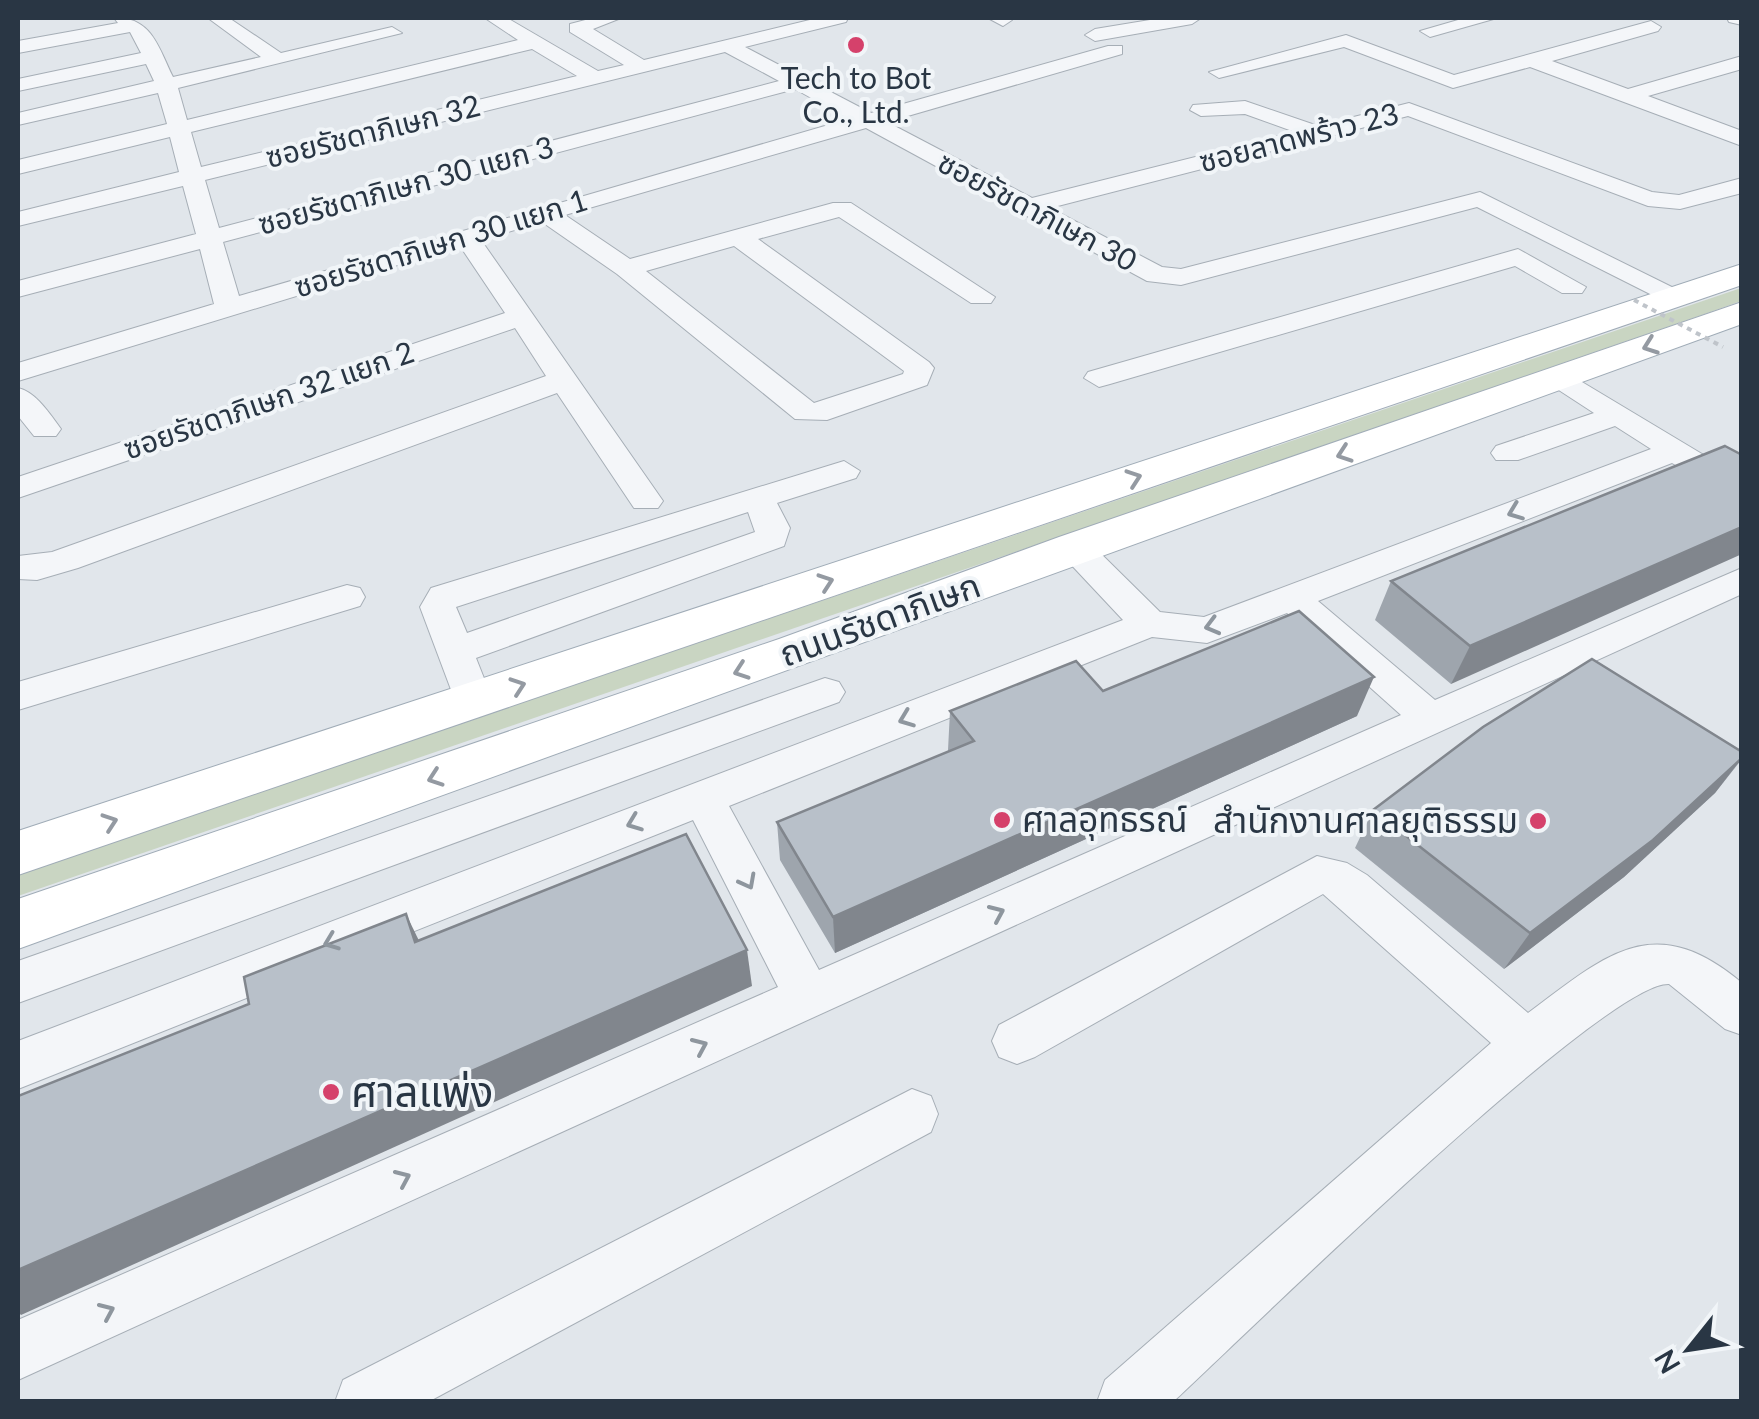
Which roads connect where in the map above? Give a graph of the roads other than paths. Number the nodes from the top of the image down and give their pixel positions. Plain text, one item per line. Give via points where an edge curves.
1 (217, 18) edge
2 (494, 18) edge
3 (612, 18) edge
4 (838, 18) edge
5 (1192, 18) edge
6 (1488, 18) edge
7 (584, 20) edge
8 (128, 22) edge
9 (18, 23) edge
10 (1651, 27) dead end
11 (1430, 32) dead end
12 (392, 33) dead end
13 (288, 34) dead end
14 (1095, 36) dead end
15 (252, 42) junction
16 (536, 42) junction
17 (39, 43) junction
18 (729, 46) junction
19 (18, 47) edge
20 (1115, 50) dead end
21 (155, 56) junction
22 (1384, 56) junction
23 (278, 60) junction
24 (1531, 60) junction
25 (1742, 62) edge
26 (1350, 64) dead end
27 (642, 67) junction
28 (1219, 72) dead end
29 (595, 78) junction
30 (795, 83) junction
31 (18, 86) edge
32 (167, 86) junction
33 (1627, 96) junction
34 (1201, 110) dead end
35 (18, 118) edge
36 (866, 120) junction
37 (176, 130) junction
38 (1316, 133) junction
39 (1742, 138) edge
40 (18, 167) edge
41 (1574, 171) junction
42 (189, 176) junction
43 (1742, 184) edge
44 (1480, 199) junction
45 (1023, 208) junction
46 (545, 213) junction
47 (18, 219) edge
48 (466, 236) junction
49 (738, 236) junction
50 (208, 238) junction
51 (1568, 242) junction
52 (1518, 257) junction
53 (626, 268) junction
54 (1742, 274) edge
55 (1572, 288) dead end
56 (18, 289) edge
57 (981, 298) dead end
58 (1655, 298) junction
59 (230, 308) junction
60 (521, 317) junction
61 (1732, 329) edge
62 (18, 372) edge
63 (1098, 378) dead end
64 (1562, 379) junction
65 (564, 380) junction
66 (18, 397) edge
67 (1616, 416) junction
68 (45, 429) dead end
69 (1672, 452) junction
70 (844, 471) dead end
71 (18, 488) edge
72 (1562, 494) junction
73 (1742, 494) edge
74 (757, 498) junction
75 (646, 501) dead end
76 (1074, 548) junction
77 (18, 566) edge
78 (1742, 580) edge
79 (346, 597) dead end
80 (1292, 598) junction
81 (1149, 624) junction
82 (796, 651) junction
83 (454, 652) junction
84 (825, 692) junction
85 (18, 696) edge
86 (473, 701) junction
87 (1430, 719) junction
88 (856, 738) junction
89 (702, 796) junction
90 (18, 854) edge
91 (18, 924) edge
92 (18, 982) edge
93 (808, 998) junction
94 (1742, 1013) edge
95 (1017, 1041) dead end
96 (1527, 1043) junction
97 (18, 1065) edge
98 (912, 1114) dead end
99 (18, 1350) edge
100 (365, 1402) edge
101 (1127, 1402) edge

1 - 15 street
2 - 16 street
3 - 7 street
4 - 18 street, ซอยรัชดาภิเษก 32
5 - 14 street
6 - 11 street
7 - 27 street via 577,28
8 - 17 street
8 - 21 street
9 - 17 street
10 - 24 street, ซอยลาดพร้าว 23
12 - 23 street
13 - 15 street
15 - 23 street
16 - 29 street
16 - 37 street
17 - 19 street
18 - 27 street, ซอยรัชดาภิเษก 32
18 - 30 street, ซอยรัชดาภิเษก 30
20 - 36 street, ซอยรัชดาภิเษก 30 แยก 1
21 - 31 street
21 - 32 street
22 - 24 street, ซอยลาดพร้าว 23 via 1453,82
22 - 26 street
22 - 28 street, ซอยลาดพร้าว 23 via 1346,40
23 - 32 street
24 - 33 street
25 - 33 street
27 - 29 street, ซอยรัชดาภิเษก 32
29 - 42 street, ซอยรัชดาภิเษก 32
30 - 36 street, ซอยรัชดาภิเษก 30
30 - 50 street, ซอยรัชดาภิเษก 30 แยก 3
32 - 35 street
32 - 37 street
33 - 39 street
34 - 38 street via 1229,102
36 - 45 street, ซอยรัชดาภิเษก 30
36 - 46 street, ซอยรัชดาภิเษก 30 แยก 1
37 - 40 street
37 - 42 street
38 - 41 street, ซอยลาดพร้าว 23 via 1409,108
38 - 45 street, ซอยลาดพร้าว 23
41 - 43 street, ซอยลาดพร้าว 23 via 1665,203
41 - 44 street, ซอยรัชดาภิเษก 30
42 - 47 street, ซอยรัชดาภิเษก 32
42 - 50 street
44 - 45 street, ซอยรัชดาภิเษก 30 via 1168,278
44 - 51 street
46 - 48 street, ซอยรัชดาภิเษก 30 แยก 1
46 - 53 street
48 - 59 street, ซอยรัชดาภิเษก 30 แยก 1
48 - 60 street
49 - 53 street
49 - 53 street via 919,368 916,379 806,412
49 - 57 street via 842,208
50 - 56 street, ซอยรัชดาภิเษก 30 แยก 3
50 - 59 street
51 - 52 street
51 - 58 street
52 - 55 street
52 - 63 street
54 - 58 main road, ถนนรัชดาภิเษก
86 -> 58 main road, ถนนรัชดาภิเษก
59 - 62 street, ซอยรัชดาภิเษก 30 แยก 1
60 - 65 street
60 - 71 street, ซอยรัชดาภิเษก 32 แยก 2
61 -> 64 main road, ถนนรัชดาภิเษก
64 - 67 street
64 -> 76 main road, ถนนรัชดาภิเษก
65 - 75 street
65 - 77 street via 64,560
66 - 68 street
67 - 69 street
67 - 72 street via 1507,454
69 - 72 street
69 - 73 street
70 - 74 street
72 -> 80 street
74 - 83 street via 774,528 772,538
74 - 83 street via 444,597 438,607
76 - 81 street
76 - 82 main road, ถนนรัชดาภิเษก
78 - 87 street
79 - 85 street
80 -> 81 street via 1207,630
80 - 87 street
81 -> 88 street
82 - 84 street
82 -> 91 main road, ถนนรัชดาภิเษก
83 - 86 street
84 - 88 street
84 - 92 street
90 -> 86 main road, ถนนรัชดาภิเษก
93 -> 87 street
88 - 89 street
89 -> 93 street
89 -> 97 street
99 -> 93 street
94 - 96 street via 1690,972 1647,962
95 - 96 street via 1318,875 1351,888
96 - 101 street
98 - 100 street

